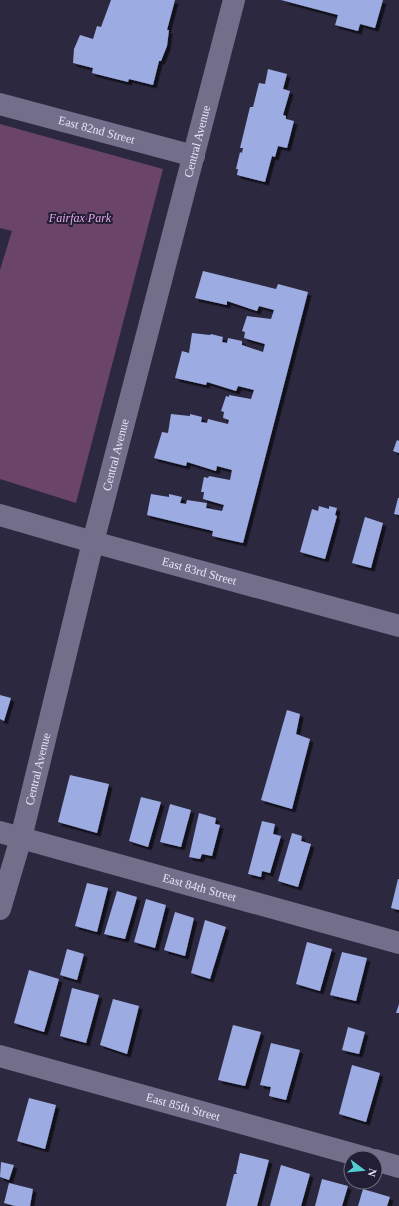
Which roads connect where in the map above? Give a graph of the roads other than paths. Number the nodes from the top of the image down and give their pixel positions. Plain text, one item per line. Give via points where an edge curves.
1 (234, 0) edge
2 (0, 104) edge
3 (194, 156) junction
4 (0, 515) edge
5 (93, 542) junction
6 (399, 626) edge
7 (10, 835) edge
8 (0, 910) edge
9 (399, 943) edge
10 (0, 1056) edge
11 (343, 1151) edge
12 (383, 1162) edge
13 (399, 1167) edge

1 - 3 street, Central Avenue
2 - 3 street, East 82nd Street
3 - 5 street, Central Avenue
4 - 5 street, East 83rd Street
5 - 6 street, East 83rd Street
5 - 7 street, Central Avenue
7 - 8 street, Central Avenue
7 - 9 street, East 84th Street
10 - 11 street, East 85th Street
12 - 13 street

